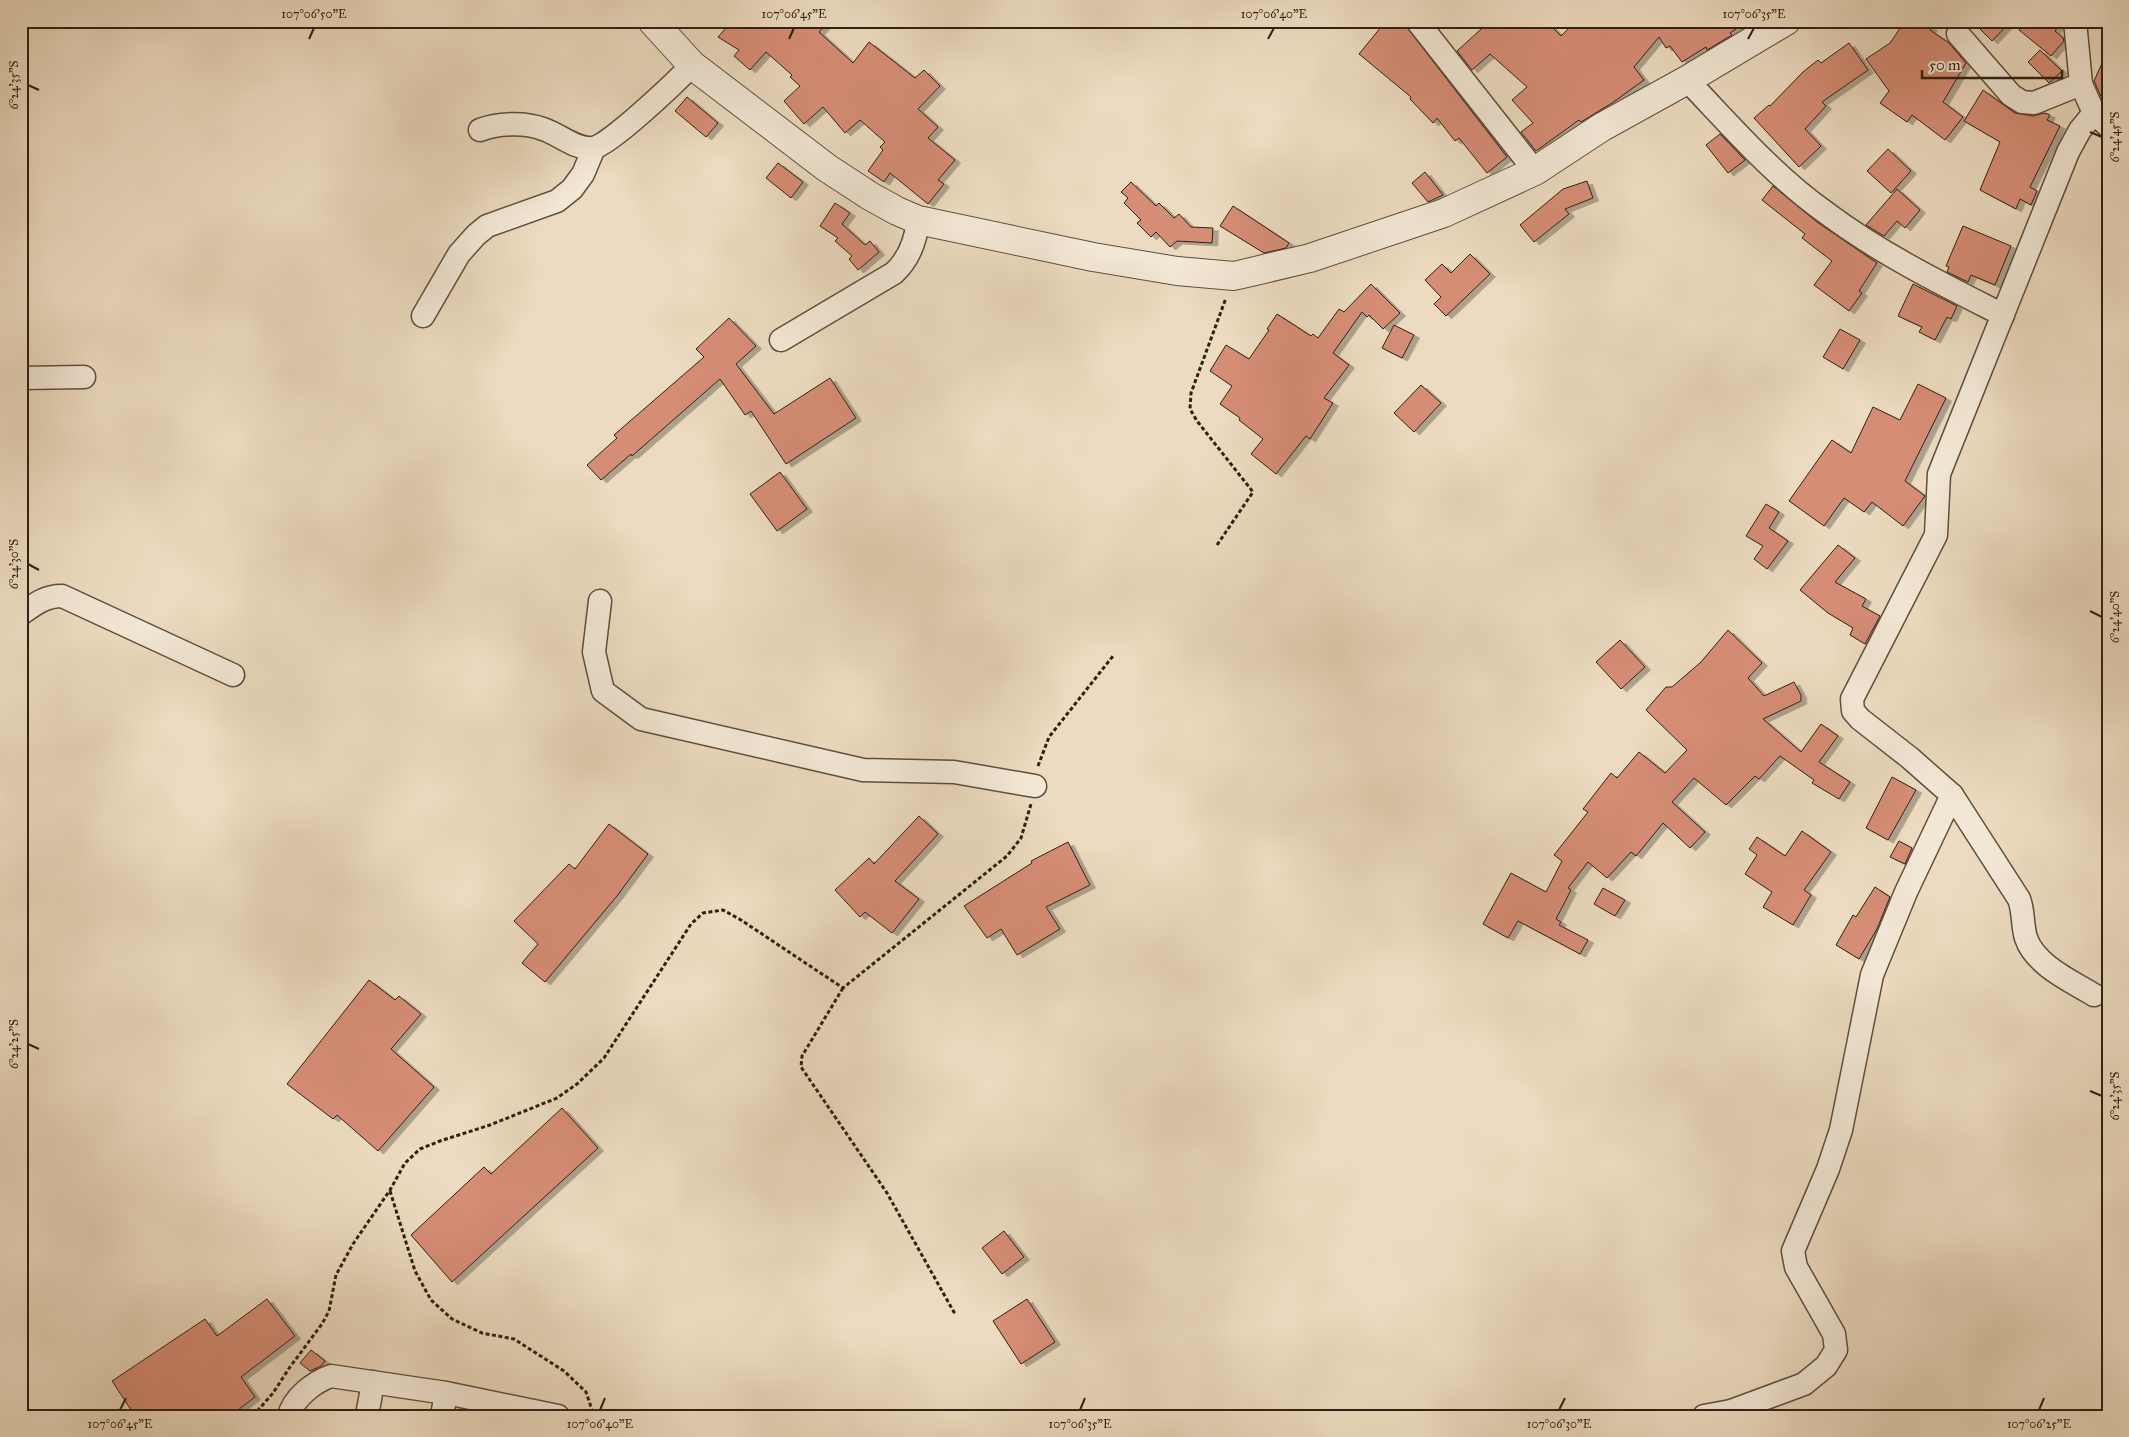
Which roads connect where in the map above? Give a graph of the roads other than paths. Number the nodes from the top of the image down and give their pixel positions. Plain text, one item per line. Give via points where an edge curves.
1 (652, 21) edge
2 (1417, 21) edge
3 (1786, 21) edge
4 (2075, 21) edge
5 (1958, 34) dead end
6 (685, 72) junction
7 (1687, 80) junction
8 (2081, 84) junction
9 (2101, 119) edge
10 (480, 130) dead end
11 (594, 148) junction
12 (1535, 171) junction
13 (916, 229) junction
14 (423, 316) dead end
15 (2003, 316) junction
16 (781, 340) dead end
17 (84, 377) dead end
18 (21, 378) edge
19 (600, 601) dead end
20 (21, 614) edge
21 (232, 675) dead end
22 (1035, 786) road end
23 (1952, 795) junction
24 (2094, 995) dead end
25 (373, 1382) junction
26 (446, 1393) junction
27 (524, 1413) edge
28 (289, 1416) edge
29 (367, 1416) edge
30 (442, 1416) edge
31 (558, 1416) edge
32 (1704, 1416) edge

1 - 6 street
2 - 12 street
3 - 7 street
4 - 8 street
5 - 8 street via 2011,94 2022,102 2034,104
6 - 11 street via 642,113
6 - 13 street
7 - 12 street via 1602,127
7 - 15 street via 1755,152 1824,212 1890,257
8 - 9 street
9 - 15 street via 2080,130 2068,152
10 - 11 street via 493,125 542,128 581,147
11 - 14 street via 583,174 557,201 486,226 476,235 459,254
12 - 13 street via 1444,213 1310,258 1234,276 1177,271
13 - 16 street via 905,262 885,279
15 - 23 street via 1940,474 1936,535 1852,699 1853,711 1860,719
17 - 18 street
19 - 22 street via 594,652 602,691 641,719 862,770 954,772
20 - 21 street via 42,599 62,596
23 - 24 street via 2018,899 2031,949
23 - 32 street via 1906,892 1872,975 1841,1130 1793,1251 1796,1267 1834,1334 1836,1350 1826,1366 1804,1384 1731,1411
25 - 26 street
25 - 28 street via 331,1376 320,1380 296,1400
25 - 29 street
26 - 27 street
26 - 30 street
27 - 31 street

